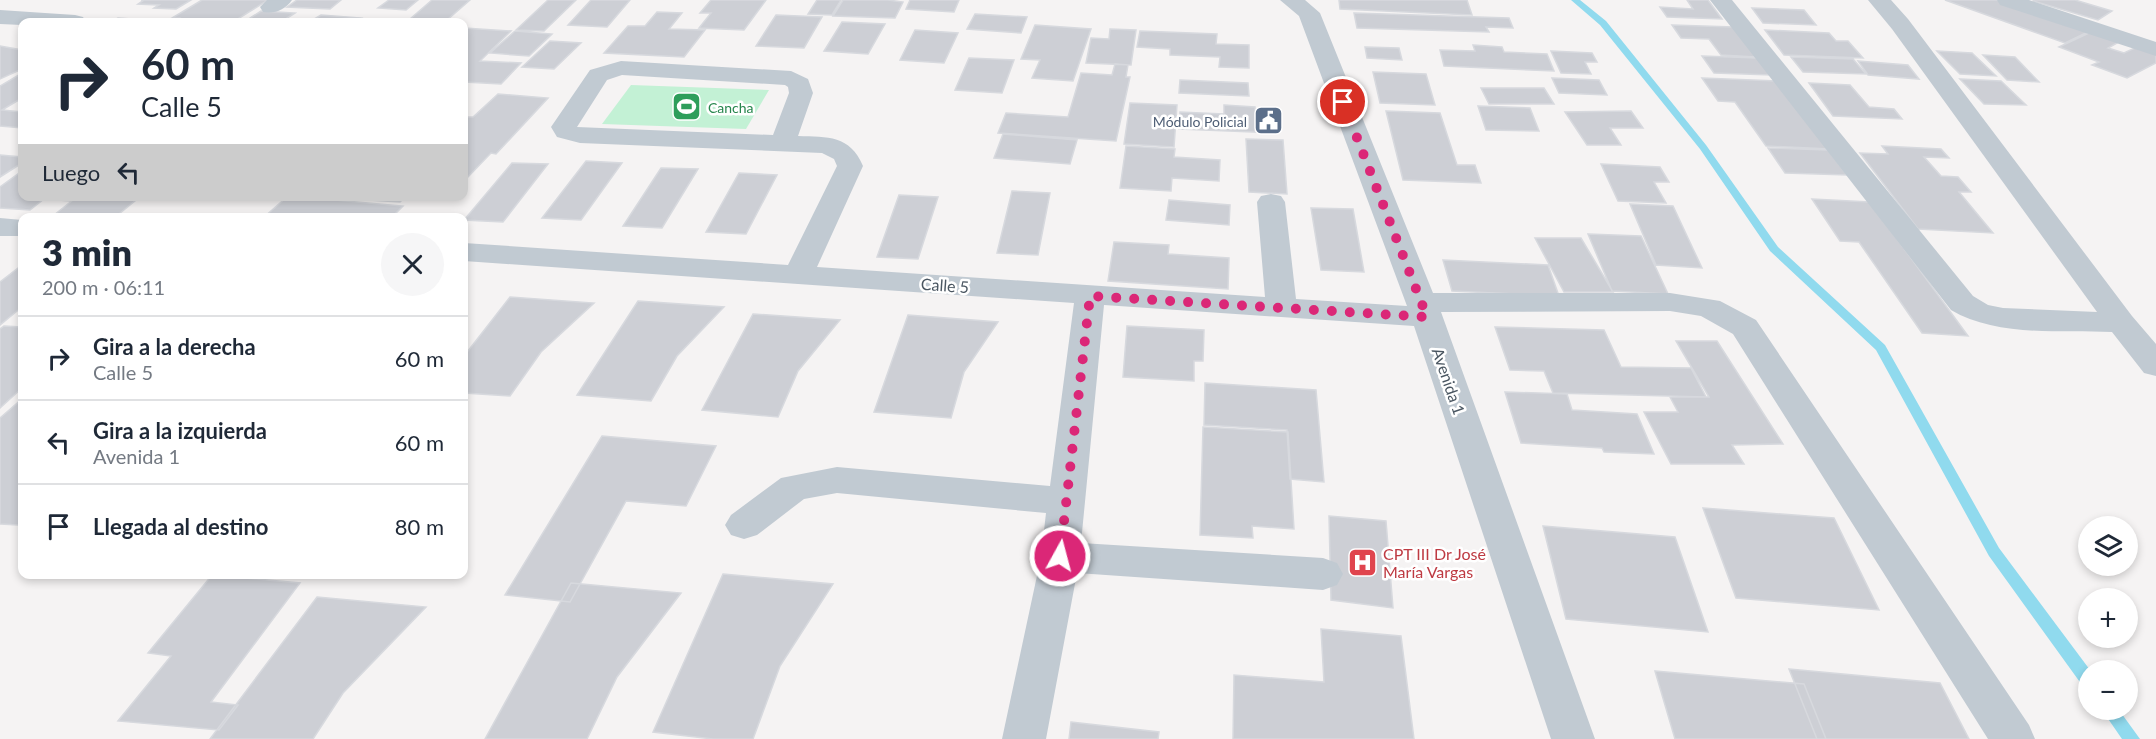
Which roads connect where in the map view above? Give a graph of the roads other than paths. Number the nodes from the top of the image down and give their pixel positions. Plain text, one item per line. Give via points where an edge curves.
1 (1291, 0) edge
2 (1721, 0) edge
3 (1879, 0) edge
4 (2008, 0) edge
5 (0, 16) edge
6 (25, 18) edge
7 (2156, 49) edge
8 (783, 143) junction
9 (1271, 202) dead end
10 (0, 227) edge
11 (18, 228) edge
12 (468, 252) edge
13 (798, 274) junction
14 (1090, 296) junction
15 (1282, 308) junction
16 (1424, 310) junction
17 (2121, 323) junction
18 (2156, 365) edge
19 (1066, 501) junction
20 (744, 525) dead end
21 (1060, 556) junction
22 (1323, 574) dead end
23 (1024, 739) edge
24 (1573, 739) edge
25 (2013, 739) edge

1 - 16 street, Avenida 1 via 1309,13
2 - 17 street via 1962,303 1979,313 2003,318
3 - 17 street
4 - 7 street
5 - 6 street
8 - 8 street via 580,135 566,132 564,127 598,75 621,68 790,78 800,84 801,93
8 - 13 street via 826,145 846,154 850,165
9 - 15 street
10 - 11 street
12 - 13 street, Calle 5
13 - 14 street, Calle 5
14 - 15 street, Calle 5
14 - 19 street
15 - 16 street, Calle 5
16 - 24 street, Avenida 1
16 - 25 street, Calle 5 via 1670,302 1709,308 1744,327
17 - 18 street
19 - 20 street via 837,480 794,487
19 - 21 street
21 - 22 street
21 - 23 street

